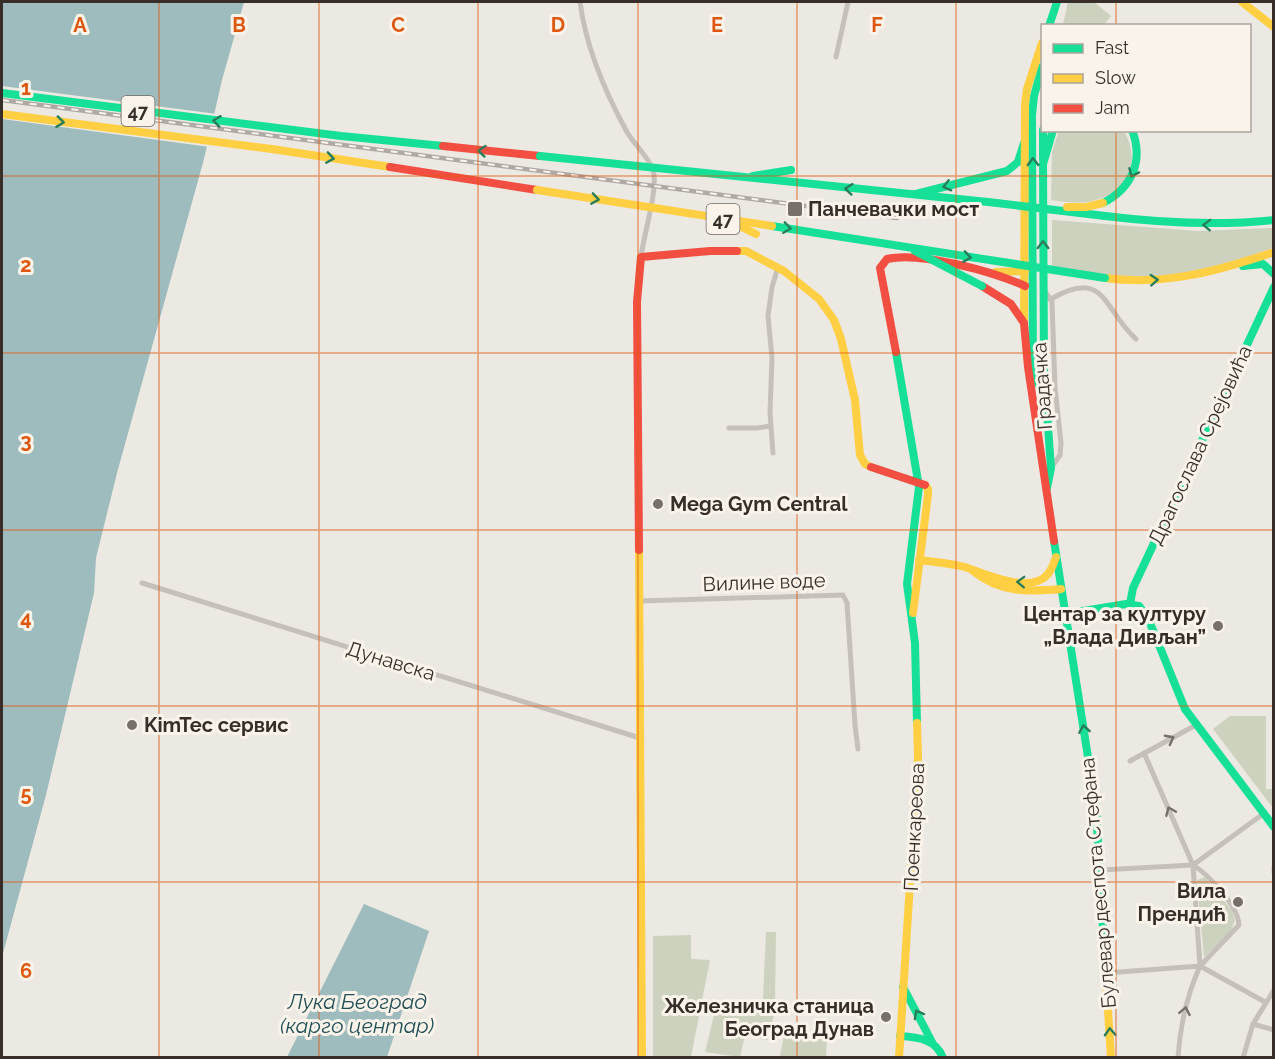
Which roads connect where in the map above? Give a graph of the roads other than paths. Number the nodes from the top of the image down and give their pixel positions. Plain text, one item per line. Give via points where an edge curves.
1 (580, 2) edge
2 (848, 2) edge
3 (1057, 2) edge
4 (1242, 2) edge
5 (1055, 10) junction
6 (1050, 24) edge
7 (1054, 24) edge
8 (1274, 27) edge
9 (1041, 46) edge
10 (836, 57) dead end
11 (1041, 71) edge
12 (2, 93) edge
13 (2, 114) edge
14 (1043, 132) edge
15 (1052, 132) edge
16 (1133, 132) edge
17 (1024, 143) junction
18 (1043, 164) junction
19 (791, 170) dead end
20 (742, 178) junction
21 (908, 195) junction
22 (1034, 208) junction
23 (724, 219) junction
24 (1273, 221) edge
25 (756, 234) dead end
26 (909, 248) junction
27 (1274, 252) edge
28 (641, 257) junction
29 (1236, 265) junction
30 (778, 267) junction
31 (1025, 271) junction
32 (989, 272) junction
33 (1274, 274) edge
34 (1025, 286) junction
35 (1274, 287) edge
36 (1043, 289) junction
37 (1051, 298) junction
38 (1024, 323) junction
39 (1136, 339) dead end
40 (1032, 389) junction
41 (771, 426) junction
42 (729, 428) dead end
43 (773, 453) dead end
44 (1051, 468) junction
45 (1046, 491) junction
46 (1056, 557) junction
47 (919, 560) junction
48 (973, 571) junction
49 (142, 583) dead end
50 (1061, 589) junction
51 (639, 601) junction
52 (1130, 604) junction
53 (1065, 614) junction
54 (913, 617) junction
55 (1196, 725) junction
56 (639, 738) junction
57 (858, 749) dead end
58 (1144, 753) junction
59 (1130, 761) dead end
60 (1263, 814) junction
61 (1274, 827) edge
62 (1193, 865) junction
63 (1274, 867) edge
64 (1101, 870) junction
65 (1274, 872) edge
66 (1200, 966) junction
67 (1106, 973) junction
68 (903, 987) junction
69 (1274, 990) edge
70 (1265, 1002) junction
71 (1253, 1024) junction
72 (1274, 1030) edge
73 (900, 1036) junction
74 (932, 1042) junction
75 (642, 1058) edge
76 (899, 1058) edge
77 (943, 1058) edge
78 (1111, 1058) edge
79 (1178, 1058) edge
80 (1243, 1058) edge

1 - 28 street via 606,91 653,171 655,185
2 - 10 street
3 - 5 main road
4 - 8 main road
5 - 6 main road
5 - 7 main road
9 - 17 main road, Булевар деспота Стефана via 1027,89
40 -> 11 main road, Булевар деспота Стефана via 1032,115
20 -> 12 main road, 47, bridge via 275,128
13 -> 23 main road, 47, bridge via 272,149
14 - 18 main road
15 - 18 main road
16 -> 22 main road, bridge via 1138,151 1134,174 1120,192 1103,203 1086,207
17 -> 21 main road, bridge via 1016,165 1007,171
17 - 31 main road, Булевар деспота Стефана
36 -> 18 main road
19 - 20 main road, bridge
21 -> 20 main road, 47, bridge
21 - 22 main road, 47, bridge
24 -> 22 main road, 47, bridge via 1209,225
23 - 25 main road
23 -> 26 main road, 47, bridge
26 -> 29 main road, 47, bridge via 1105,278 1166,279
26 - 38 main road, bridge via 1011,304
27 - 29 main road, 47
28 - 30 main road via 735,250 752,253
28 - 51 main road via 637,302
29 - 33 main road via 1263,264
30 - 41 street via 768,316
30 - 47 main road, Поенкареова, bridge via 819,299 838,328 855,400 860,455 865,464 925,485 928,495
31 - 32 main road
31 - 34 main road, Булевар деспота Стефана
32 - 34 main road
32 - 54 main road, Поенкареова via 900,257 888,258 879,272 918,480 907,584
34 - 38 main road, Булевар деспота Стефана
35 - 52 main road, Драгослава Срејовића via 1131,591
36 - 37 street
36 - 44 main road
37 - 39 street via 1072,288 1088,287 1108,302 1120,324
37 - 44 street, Градачка via 1061,447
38 - 40 main road, Булевар деспота Стефана
40 - 45 main road, Булевар деспота Стефана
41 - 42 street
41 - 43 street
44 - 45 main road
45 - 46 main road, Булевар деспота Стефана
46 -> 48 main road via 1049,574 1035,582 1008,581
46 - 50 main road, Булевар деспота Стефана
47 - 48 main road
47 - 54 main road, Поенкареова
48 - 50 main road via 994,586 1011,591
49 - 56 street, Дунавска
50 - 53 main road, Булевар деспота Стефана
51 - 56 main road
51 - 57 street, Вилине воде via 843,595 847,603
52 - 53 main road
52 - 55 main road via 1139,606 1148,618 1181,702
64 -> 53 main road, Булевар деспота Стефана via 1092,778
54 - 68 main road, Поенкареова via 918,756
58 -> 55 street
55 - 60 main road
56 - 75 main road
58 - 59 street
62 -> 58 street
60 - 61 main road
60 - 62 street
62 - 64 street
62 - 66 street
62 - 66 street via 1207,875 1239,916 1239,925
63 - 65 street
64 - 67 main road, Булевар деспота Стефана
66 - 67 street
66 - 70 street
79 -> 66 street via 1186,1003
78 -> 67 main road, Булевар деспота Стефана
68 - 73 main road, Поенкареова
74 -> 68 main road
69 - 70 street
70 - 71 street
71 - 72 street
71 - 80 street
73 - 74 main road
73 - 76 main road, Поенкареова
74 - 77 main road

